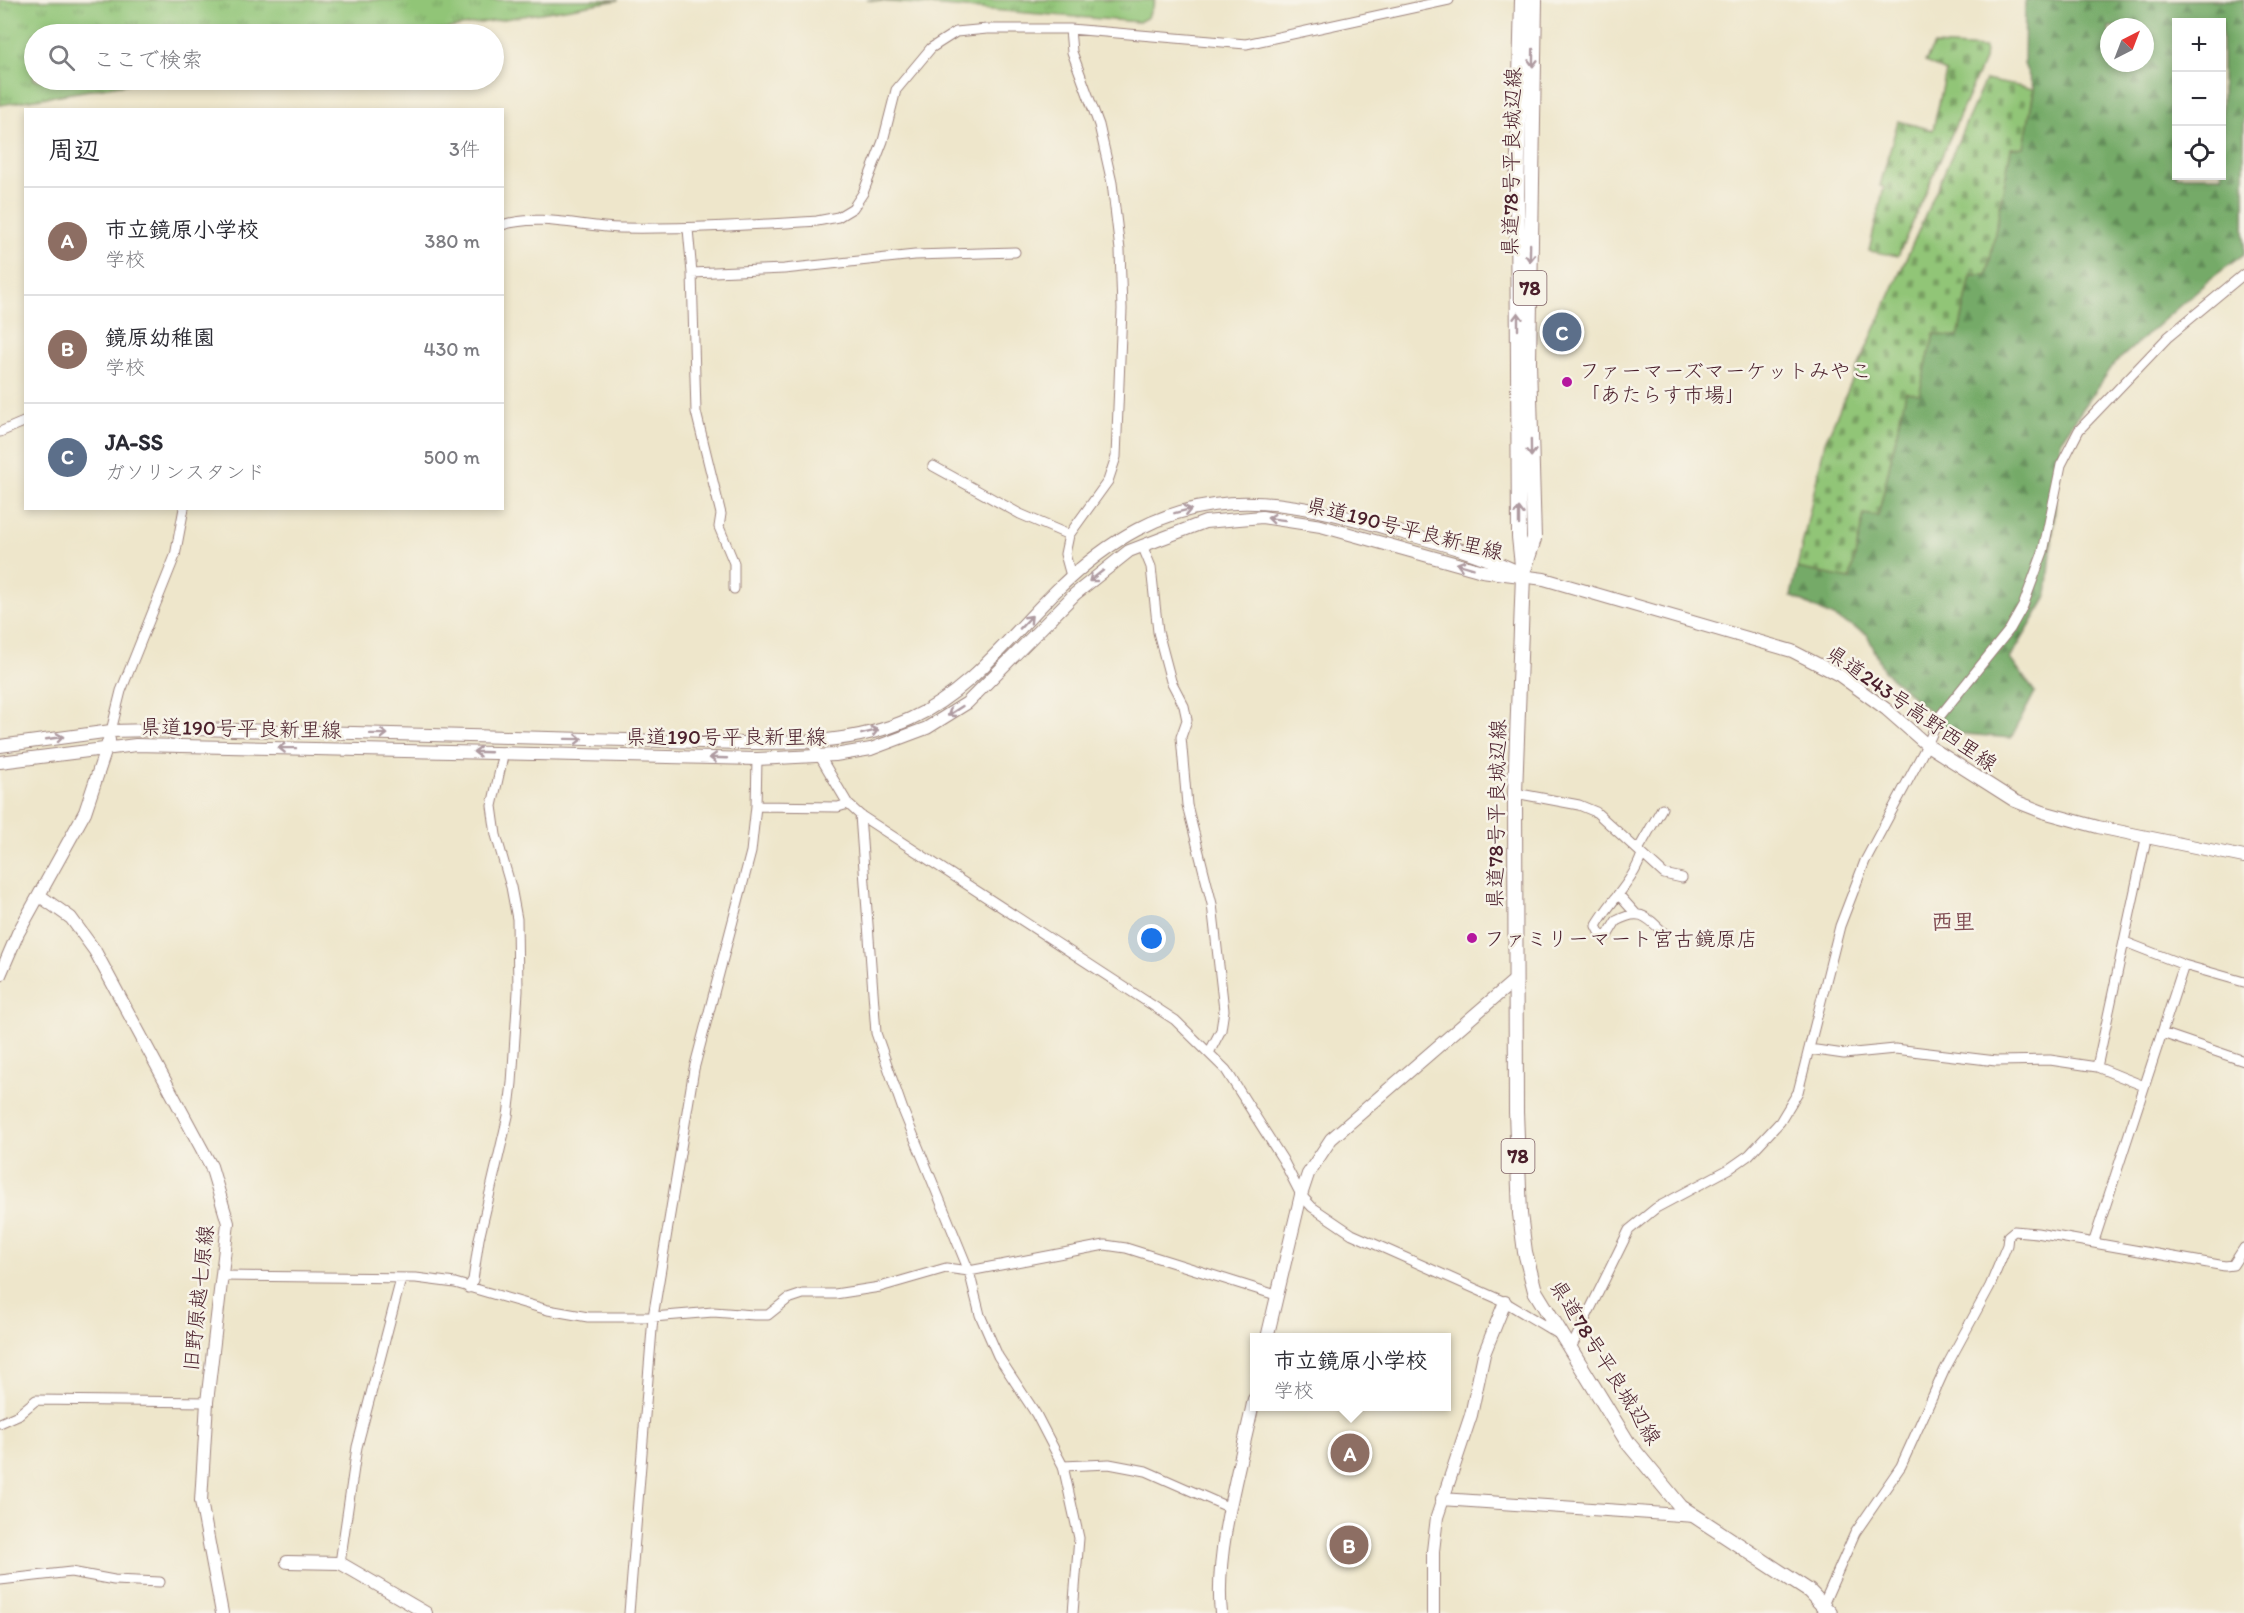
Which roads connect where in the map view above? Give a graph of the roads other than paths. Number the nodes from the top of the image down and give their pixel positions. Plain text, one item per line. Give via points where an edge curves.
1 (1449, 0) edge
2 (1522, 0) edge
3 (1535, 0) edge
4 (1070, 29) junction
5 (504, 224) edge
6 (688, 229) junction
7 (1015, 252) dead end
8 (692, 273) junction
9 (2244, 274) edge
10 (24, 422) edge
11 (0, 432) edge
12 (933, 466) dead end
13 (184, 510) edge
14 (1069, 535) junction
15 (1142, 545) junction
16 (1523, 575) junction
17 (1071, 576) junction
18 (734, 589) dead end
19 (111, 731) junction
20 (812, 743) junction
21 (1927, 745) junction
22 (0, 746) edge
23 (106, 747) junction
24 (504, 752) junction
25 (819, 756) junction
26 (757, 759) junction
27 (0, 762) edge
28 (1515, 793) junction
29 (848, 804) junction
30 (756, 806) junction
31 (1662, 808) dead end
32 (860, 815) junction
33 (2146, 838) junction
34 (1640, 852) junction
35 (2244, 857) edge
36 (1682, 878) dead end
37 (1618, 894) junction
38 (40, 896) junction
39 (1636, 914) junction
40 (1664, 933) dead end
41 (2125, 942) junction
42 (2184, 965) junction
43 (0, 975) edge
44 (1516, 979) junction
45 (2244, 982) edge
46 (2162, 1033) junction
47 (1809, 1049) junction
48 (1210, 1051) junction
49 (2244, 1061) edge
50 (2097, 1067) junction
51 (2144, 1086) junction
52 (1301, 1195) junction
53 (2094, 1241) junction
54 (2244, 1248) edge
55 (969, 1271) junction
56 (222, 1276) junction
57 (401, 1280) junction
58 (468, 1288) junction
59 (1276, 1295) junction
60 (1505, 1302) junction
61 (653, 1317) junction
62 (1268, 1333) edge
63 (1562, 1336) junction
64 (1570, 1350) junction
65 (207, 1402) junction
66 (1251, 1411) edge
67 (0, 1423) edge
68 (1063, 1466) junction
69 (1442, 1499) junction
70 (1230, 1508) junction
71 (1695, 1516) junction
72 (287, 1562) dead end
73 (340, 1563) junction
74 (0, 1580) edge
75 (160, 1582) dead end
76 (1827, 1609) edge
77 (222, 1613) edge
78 (426, 1613) edge
79 (629, 1613) edge
80 (1073, 1613) edge
81 (1221, 1613) edge
82 (1433, 1613) edge

1 - 4 street via 1246,44
16 -> 2 main road, 県道78号平良城辺線 / 78 via 1519,537 1517,195
3 -> 16 main road, 県道78号平良城辺線 / 78 via 1529,362 1534,539
4 - 6 street via 956,32 931,48 896,90 883,141 863,193 854,208 838,217
4 - 14 street via 1072,52 1099,125 1113,183 1122,309 1116,457 1108,481
5 - 6 street via 551,220 617,228
6 - 8 street
7 - 8 street via 915,255 784,269
8 - 18 street via 696,412 721,514 719,527 734,563
9 - 21 street via 2168,337 2079,430 2061,465 2043,552 2023,606 2010,629 1940,716
10 - 11 street
12 - 14 street via 1020,514
13 - 19 street via 175,556 121,691
14 - 17 street via 1065,554
16 -> 15 main road, 県道190号平良新里線 via 1482,571 1321,526 1262,517 1205,522
15 -> 25 main road, 県道190号平良新里線 via 1092,578 967,703 908,737 871,749
15 - 48 street via 1151,567 1158,632 1187,720 1181,737 1187,805 1212,904 1224,1010 1221,1030
17 -> 16 main road, 県道190号平良新里線 via 1117,540 1147,523 1180,511 1253,501 1361,520 1481,556
16 - 21 main road, 県道243号高野西里線 via 1792,651 1860,690
16 - 28 main road, 県道78号平良城辺線 / 78
20 -> 17 main road, 県道190号平良新里線 via 873,732 911,719 939,702 984,668
19 -> 20 main road, 県道190号平良新里線 via 196,729
22 -> 19 main road
19 - 23 main road
20 - 25 street
21 - 33 main road, 県道243号高野西里線 via 2015,801 2073,821
21 - 47 street via 1865,861 1849,902
24 -> 23 main road, 県道190号平良新里線
23 - 27 main road
23 - 38 main road via 85,812
26 -> 24 main road, 県道190号平良新里線
24 - 58 street via 492,806 517,919 513,1083 473,1281
25 - 26 main road, 県道190号平良新里線
25 - 29 street
26 - 30 street
28 - 34 street via 1596,812
28 - 44 main road, 県道78号平良城辺線 / 78
29 - 30 street
29 - 32 street
30 - 61 street via 751,852 694,1069
31 - 34 street
32 - 48 street via 1175,1020
32 - 55 street via 876,1033
33 - 35 main road, 県道243号高野西里線
33 - 41 street
34 - 36 street via 1664,874
34 - 37 street via 1636,872
37 - 39 street
37 - 39 street via 1596,926 1600,934 1607,936 1616,921
38 - 43 main road
38 - 56 main road, 旧野原越七原線 via 71,918 95,951 211,1166 228,1223
39 - 40 street via 1645,915
41 - 42 street
41 - 50 street
42 - 45 street
42 - 46 street
44 - 52 main road via 1330,1139 1308,1174
44 - 63 main road, 県道78号平良城辺線 / 78 via 1516,1113 1524,1252 1535,1291
46 - 49 street
46 - 51 street
47 - 50 street via 1844,1054 1895,1049
47 - 64 street via 1798,1092 1780,1122 1749,1155 1656,1208 1629,1230
48 - 52 street via 1283,1160
50 - 51 street
51 - 53 street
52 - 59 main road
52 - 60 street via 1352,1234
53 - 54 street via 2225,1266 2233,1264
53 - 76 street via 2013,1231 2008,1236 1990,1286 1945,1369 1901,1466 1855,1533
55 - 59 street via 1105,1245 1126,1248
55 - 61 street via 946,1268 880,1287 803,1294 788,1299 768,1315 713,1312
55 - 68 street via 980,1315 998,1356 1036,1414
56 - 57 street
56 - 65 main road, 旧野原越七原線
57 - 58 street via 445,1282
57 - 73 street via 357,1448
58 - 61 street via 567,1314
59 - 62 main road
60 - 63 street
60 - 69 main road via 1484,1354 1471,1415
61 - 79 street
63 - 64 main road, 県道78号平良城辺線 / 78
64 - 71 main road, 県道78号平良城辺線 / 78 via 1628,1443 1681,1507
65 - 67 street via 36,1400
65 - 77 main road, 旧野原越七原線 via 201,1501
66 - 70 main road
68 - 70 street via 1109,1464 1146,1471
68 - 80 street via 1079,1538
69 - 71 main road
69 - 82 main road via 1433,1551
70 - 81 main road via 1219,1591
71 - 76 main road, 県道78号平良城辺線 / 78 via 1809,1591
72 - 73 main road
73 - 78 main road
74 - 75 street via 71,1572 114,1580

